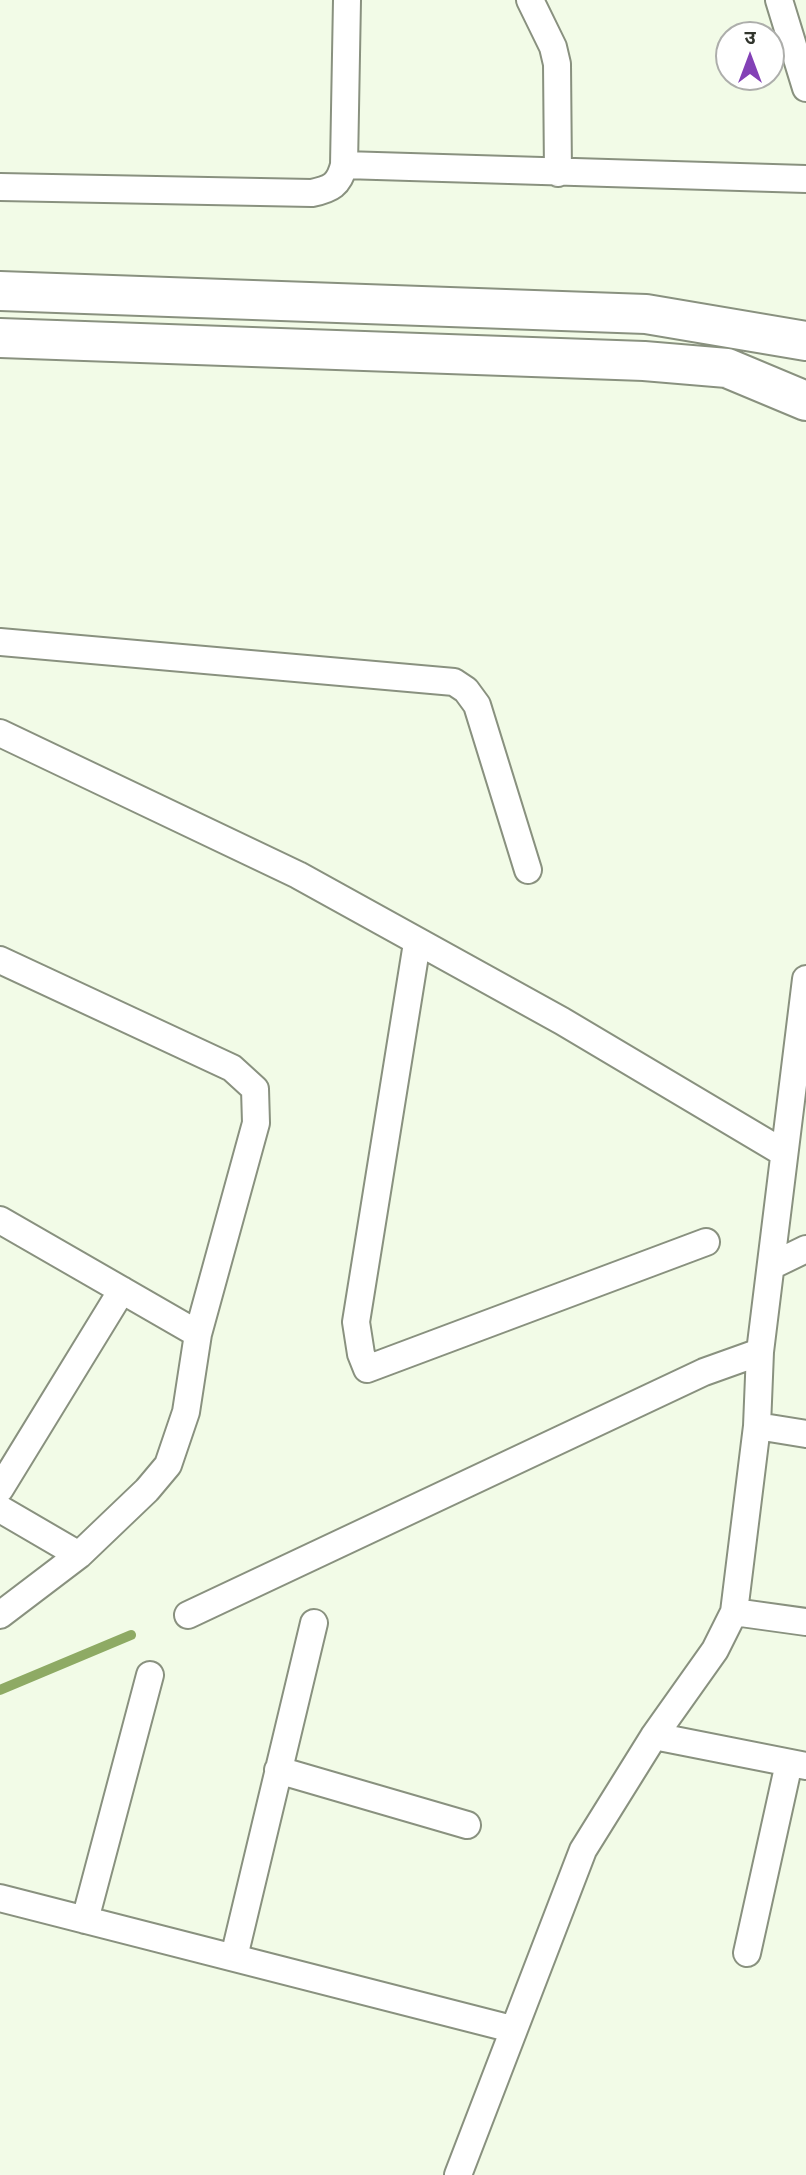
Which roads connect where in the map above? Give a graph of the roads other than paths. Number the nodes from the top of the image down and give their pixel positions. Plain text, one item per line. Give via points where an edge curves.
1 (347, 0) edge
2 (530, 0) edge
3 (779, 0) edge
4 (806, 88) edge
5 (344, 165) junction
6 (558, 173) junction
7 (806, 178) edge
8 (0, 187) edge
9 (0, 291) edge
10 (0, 338) edge
11 (806, 341) edge
12 (806, 401) edge
13 (0, 642) edge
14 (0, 733) edge
15 (528, 870) dead end
16 (417, 943) junction
17 (0, 960) edge
18 (806, 979) edge
19 (784, 1153) junction
20 (0, 1220) edge
21 (706, 1241) dead end
22 (806, 1249) edge
23 (771, 1266) junction
24 (122, 1290) junction
25 (198, 1334) junction
26 (760, 1352) junction
27 (757, 1426) junction
28 (806, 1434) edge
29 (0, 1489) edge
30 (0, 1509) edge
31 (79, 1555) junction
32 (734, 1612) junction
33 (0, 1615) edge
34 (188, 1615) dead end
35 (806, 1622) edge
36 (314, 1623) dead end
37 (150, 1675) dead end
38 (654, 1737) junction
39 (798, 1764) edge
40 (278, 1770) junction
41 (467, 1825) dead end
42 (0, 1898) edge
43 (85, 1920) junction
44 (747, 1953) dead end
45 (234, 1958) junction
46 (512, 2029) junction
47 (458, 2175) edge

1 - 5 street
2 - 6 street via 557,64
3 - 4 street
5 - 6 street
5 - 8 street via 341,180 331,189 312,193
6 - 7 street
9 - 11 main road via 646,314
10 - 12 main road via 644,361 727,368
13 - 15 street via 454,682 477,705
14 - 16 street via 253,852
16 - 19 street via 562,1021
16 - 21 street via 356,1322 367,1368
17 - 25 street via 232,1068 255,1089 256,1124
18 - 19 street
19 - 23 street
20 - 24 street
22 - 23 street
23 - 26 street
24 - 25 street
24 - 29 street
25 - 31 street via 186,1412 168,1465
26 - 27 street
26 - 34 street via 704,1372
27 - 28 street
27 - 32 street
30 - 31 street
31 - 33 street
32 - 35 street
32 - 38 street via 715,1650
36 - 40 street
37 - 43 street
38 - 39 street
38 - 46 street via 583,1850
39 - 44 street
40 - 41 street
40 - 45 street
42 - 43 street
43 - 45 street
45 - 46 street
46 - 47 street

